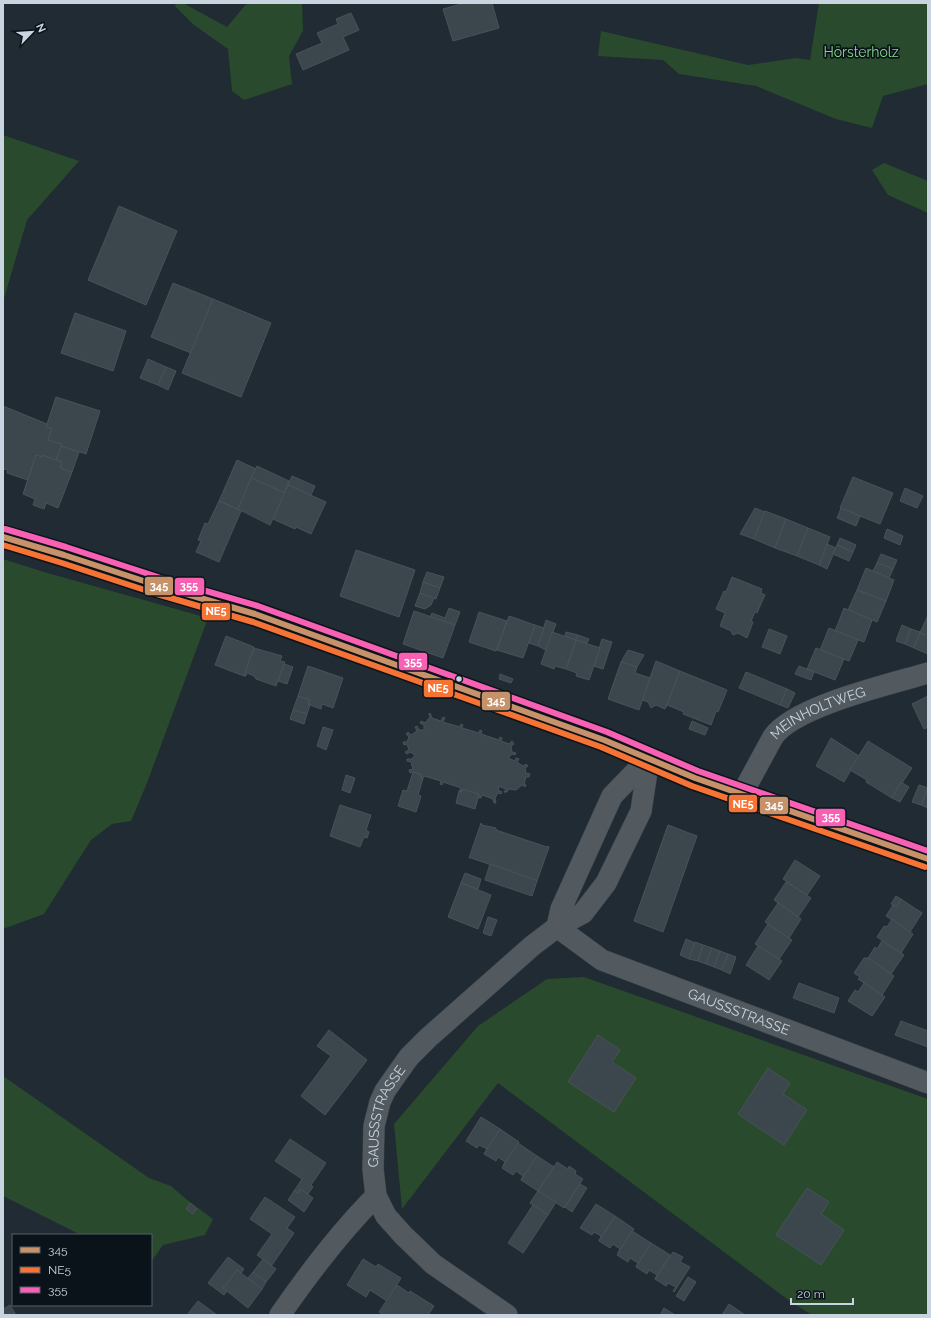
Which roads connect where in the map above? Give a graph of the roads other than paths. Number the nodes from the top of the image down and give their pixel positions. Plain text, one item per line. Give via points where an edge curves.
1 (3, 537) edge
2 (928, 673) edge
3 (649, 758) junction
4 (742, 794) junction
5 (928, 859) edge
6 (557, 927) junction
7 (928, 1083) edge
8 (376, 1196) junction
9 (280, 1315) edge
10 (508, 1315) edge

1 - 3 street via 255,614
2 - 4 street, MEINHOLTWEG via 841,699 783,726 773,737
3 - 4 street via 695,778
3 - 6 street via 612,796 561,909
3 - 6 street, GAUSSSTRASSE via 641,811 606,883 583,913
4 - 5 street
6 - 7 street, GAUSSSTRASSE via 602,960
6 - 8 street, GAUSSSTRASSE via 428,1038 390,1082 380,1102 374,1126 373,1169
8 - 9 street via 333,1243
8 - 10 street, GAUSSSTRASSE via 386,1216 419,1252

